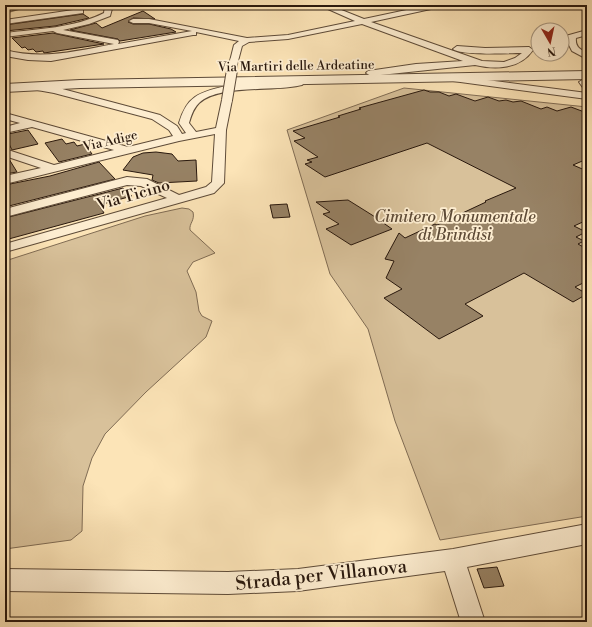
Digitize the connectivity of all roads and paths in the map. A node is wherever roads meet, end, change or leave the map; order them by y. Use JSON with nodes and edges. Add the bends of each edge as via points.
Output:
{"nodes":[{"id":1,"x":109,"y":5,"type":"edge"},
{"id":2,"x":248,"y":5,"type":"edge"},
{"id":3,"x":323,"y":5,"type":"edge"},
{"id":4,"x":440,"y":5,"type":"edge"},
{"id":5,"x":234,"y":7,"type":"dead end"},
{"id":6,"x":80,"y":11,"type":"dead end"},
{"id":7,"x":133,"y":21,"type":"dead end"},
{"id":8,"x":5,"y":22,"type":"edge"},
{"id":9,"x":364,"y":22,"type":"junction"},
{"id":10,"x":54,"y":31,"type":"dead end"},
{"id":11,"x":204,"y":32,"type":"junction"},
{"id":12,"x":587,"y":32,"type":"edge"},
{"id":13,"x":5,"y":36,"type":"edge"},
{"id":14,"x":572,"y":37,"type":"joint"},
{"id":15,"x":247,"y":40,"type":"junction"},
{"id":16,"x":122,"y":44,"type":"junction"},
{"id":17,"x":433,"y":48,"type":"junction"},
{"id":18,"x":529,"y":50,"type":"joint"},
{"id":19,"x":5,"y":53,"type":"edge"},
{"id":20,"x":587,"y":56,"type":"edge"},
{"id":21,"x":478,"y":63,"type":"junction"},
{"id":22,"x":406,"y":69,"type":"junction"},
{"id":23,"x":587,"y":69,"type":"edge"},
{"id":24,"x":374,"y":75,"type":"junction"},
{"id":25,"x":587,"y":75,"type":"edge"},
{"id":26,"x":440,"y":77,"type":"junction"},
{"id":27,"x":5,"y":80,"type":"edge"},
{"id":28,"x":587,"y":80,"type":"edge"},
{"id":29,"x":27,"y":86,"type":"junction"},
{"id":30,"x":587,"y":87,"type":"edge"},
{"id":31,"x":5,"y":88,"type":"edge"},
{"id":32,"x":587,"y":96,"type":"edge"},
{"id":33,"x":5,"y":116,"type":"edge"},
{"id":34,"x":32,"y":124,"type":"junction"},
{"id":35,"x":5,"y":130,"type":"edge"},
{"id":36,"x":221,"y":130,"type":"junction"},
{"id":37,"x":193,"y":135,"type":"junction"},
{"id":38,"x":179,"y":138,"type":"junction"},
{"id":39,"x":127,"y":150,"type":"junction"},
{"id":40,"x":5,"y":152,"type":"edge"},
{"id":41,"x":53,"y":168,"type":"junction"},
{"id":42,"x":5,"y":180,"type":"edge"},
{"id":43,"x":178,"y":199,"type":"junction"},
{"id":44,"x":5,"y":213,"type":"edge"},
{"id":45,"x":5,"y":248,"type":"edge"},
{"id":46,"x":587,"y":534,"type":"edge"},
{"id":47,"x":454,"y":559,"type":"junction"},
{"id":48,"x":5,"y":580,"type":"edge"},
{"id":49,"x":473,"y":622,"type":"edge"}],
"edges":[{"from":1,"to":13,"type":"street","via":[[107,14],[96,19]]},
{"from":2,"to":5,"type":"street"},
{"from":3,"to":9,"type":"street"},
{"from":4,"to":9,"type":"street"},
{"from":6,"to":8,"type":"street"},
{"from":7,"to":11,"type":"street","via":[[149,21]]},
{"from":9,"to":15,"type":"street","via":[[288,37]]},
{"from":9,"to":17,"type":"street"},
{"from":10,"to":16,"type":"street"},
{"from":11,"to":15,"type":"street"},
{"from":11,"to":16,"type":"street"},
{"from":12,"to":14,"type":"street"},
{"from":14,"to":20,"type":"street","via":[[573,48]]},
{"from":15,"to":36,"type":"street","bridge":true,"via":[[238,45]]},
{"from":16,"to":19,"type":"street","via":[[38,59]]},
{"from":17,"to":18,"type":"street"},
{"from":17,"to":21,"type":"street"},
{"from":17,"to":22,"type":"street","via":[[441,55],[436,61]]},
{"from":18,"to":21,"type":"street","via":[[502,59]]},
{"from":21,"to":22,"type":"street"},
{"from":22,"to":24,"type":"street"},
{"from":23,"to":24,"type":"street","name":"Via Martiri delle Ardeatine"},
{"from":24,"to":26,"type":"street","name":"Via Martiri delle Ardeatine"},
{"from":24,"to":27,"type":"street","name":"Via Martiri delle Ardeatine"},
{"from":24,"to":29,"type":"street","name":"Via Martiri delle Ardeatine"},
{"from":24,"to":37,"type":"street","via":[[249,87],[210,94],[198,98],[188,110],[184,123]]},
{"from":25,"to":26,"type":"street","name":"Via Martiri delle Ardeatine"},
{"from":26,"to":32,"type":"street"},
{"from":28,"to":30,"type":"street","via":[[584,82]]},
{"from":29,"to":31,"type":"street","name":"Via Martiri delle Ardeatine"},
{"from":29,"to":38,"type":"street","via":[[55,90],[156,117],[173,128]]},
{"from":33,"to":34,"type":"street"},
{"from":34,"to":35,"type":"street"},
{"from":34,"to":39,"type":"street"},
{"from":36,"to":37,"type":"street","name":"Via Adige"},
{"from":36,"to":43,"type":"street","name":"Via Ticino","via":[[218,184],[210,190]]},
{"from":37,"to":38,"type":"street","name":"Via Adige"},
{"from":38,"to":39,"type":"street","name":"Via Adige"},
{"from":39,"to":41,"type":"street","name":"Via Adige"},
{"from":40,"to":41,"type":"street"},
{"from":41,"to":42,"type":"street","name":"Via Adige"},
{"from":43,"to":44,"type":"street","via":[[143,182],[127,181]]},
{"from":43,"to":45,"type":"street","name":"Via Ticino"},
{"from":46,"to":47,"type":"street","name":"Strada per Villanova"},
{"from":47,"to":48,"type":"street","name":"Strada per Villanova","via":[[298,580],[228,583]]},
{"from":47,"to":49,"type":"street"}]}
